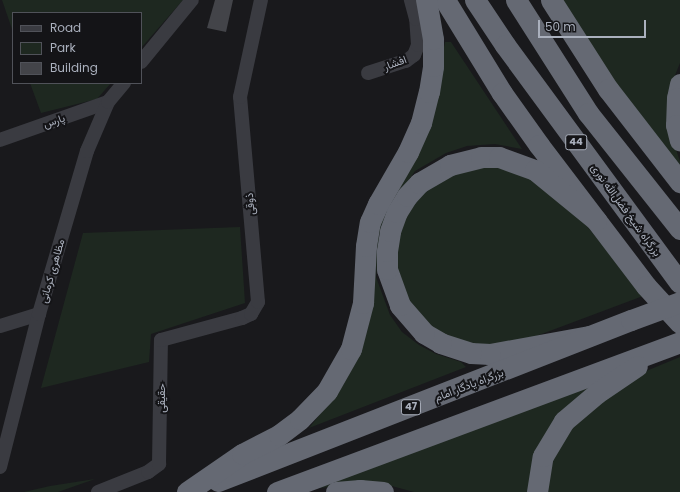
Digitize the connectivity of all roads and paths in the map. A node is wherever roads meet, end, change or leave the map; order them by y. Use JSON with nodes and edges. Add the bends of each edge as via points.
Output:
{"nodes":[{"id":1,"x":192,"y":0,"type":"edge"},
{"id":2,"x":261,"y":0,"type":"edge"},
{"id":3,"x":411,"y":0,"type":"edge"},
{"id":4,"x":426,"y":0,"type":"edge"},
{"id":5,"x":444,"y":0,"type":"edge"},
{"id":6,"x":475,"y":0,"type":"edge"},
{"id":7,"x":516,"y":0,"type":"edge"},
{"id":8,"x":551,"y":0,"type":"edge"},
{"id":9,"x":142,"y":61,"type":"edge"},
{"id":10,"x":368,"y":73,"type":"dead end"},
{"id":11,"x":123,"y":84,"type":"edge"},
{"id":12,"x":680,"y":84,"type":"edge"},
{"id":13,"x":108,"y":102,"type":"junction"},
{"id":14,"x":0,"y":140,"type":"edge"},
{"id":15,"x":680,"y":141,"type":"edge"},
{"id":16,"x":680,"y":182,"type":"edge"},
{"id":17,"x":596,"y":220,"type":"junction"},
{"id":18,"x":680,"y":229,"type":"edge"},
{"id":19,"x":680,"y":283,"type":"edge"},
{"id":20,"x":680,"y":302,"type":"edge"},
{"id":21,"x":39,"y":314,"type":"junction"},
{"id":22,"x":680,"y":323,"type":"edge"},
{"id":23,"x":0,"y":326,"type":"edge"},
{"id":24,"x":589,"y":336,"type":"junction"},
{"id":25,"x":161,"y":340,"type":"joint"},
{"id":26,"x":671,"y":346,"type":"edge"},
{"id":27,"x":0,"y":467,"type":"edge"},
{"id":28,"x":98,"y":492,"type":"edge"},
{"id":29,"x":189,"y":492,"type":"edge"},
{"id":30,"x":277,"y":492,"type":"edge"},
{"id":31,"x":336,"y":492,"type":"edge"},
{"id":32,"x":383,"y":492,"type":"edge"},
{"id":33,"x":537,"y":492,"type":"edge"}],
"edges":[{"from":1,"to":9,"type":"street"},
{"from":2,"to":25,"type":"street","name":"ذوقی","via":[[240,97],[258,302],[251,314],[242,318]]},
{"from":3,"to":10,"type":"street","name":"افشار","via":[[416,19],[418,45],[414,55],[406,61]]},
{"from":4,"to":29,"type":"highway","via":[[433,39],[433,66],[429,92],[421,123],[408,152],[370,222],[363,303],[351,349],[327,391],[300,419]]},
{"from":5,"to":17,"type":"highway","via":[[502,93]]},
{"from":6,"to":19,"type":"highway","name":"بزرگراه شیخ فضل‌الله نوری","number":"44","via":[[510,52]]},
{"from":7,"to":18,"type":"highway","number":"44","via":[[588,113]]},
{"from":8,"to":16,"type":"highway","via":[[608,89]]},
{"from":11,"to":13,"type":"street","name":"مظاهری کرمانی"},
{"from":12,"to":15,"type":"highway","via":[[676,125]]},
{"from":13,"to":14,"type":"street","name":"پارس"},
{"from":13,"to":21,"type":"street","name":"مظاهری کرمانی","via":[[87,151]]},
{"from":17,"to":22,"type":"highway","via":[[646,286]]},
{"from":17,"to":24,"type":"highway","via":[[535,170],[499,157],[481,156],[450,164],[419,183],[397,212],[386,251],[392,286],[400,305],[424,333],[441,343],[472,353],[490,354]]},
{"from":20,"to":24,"type":"highway","name":"بزرگراه یادگار امام","number":"47","bridge":true},
{"from":21,"to":23,"type":"street"},
{"from":21,"to":27,"type":"street","name":"مظاهری کرمانی"},
{"from":24,"to":29,"type":"highway","name":"بزرگراه یادگار امام","number":"47"},
{"from":25,"to":28,"type":"street","name":"حقیقی","via":[[160,456],[156,468]]},
{"from":26,"to":30,"type":"highway"},
{"from":26,"to":33,"type":"highway","via":[[597,392],[564,421],[543,456]]},
{"from":31,"to":32,"type":"highway"}]}
